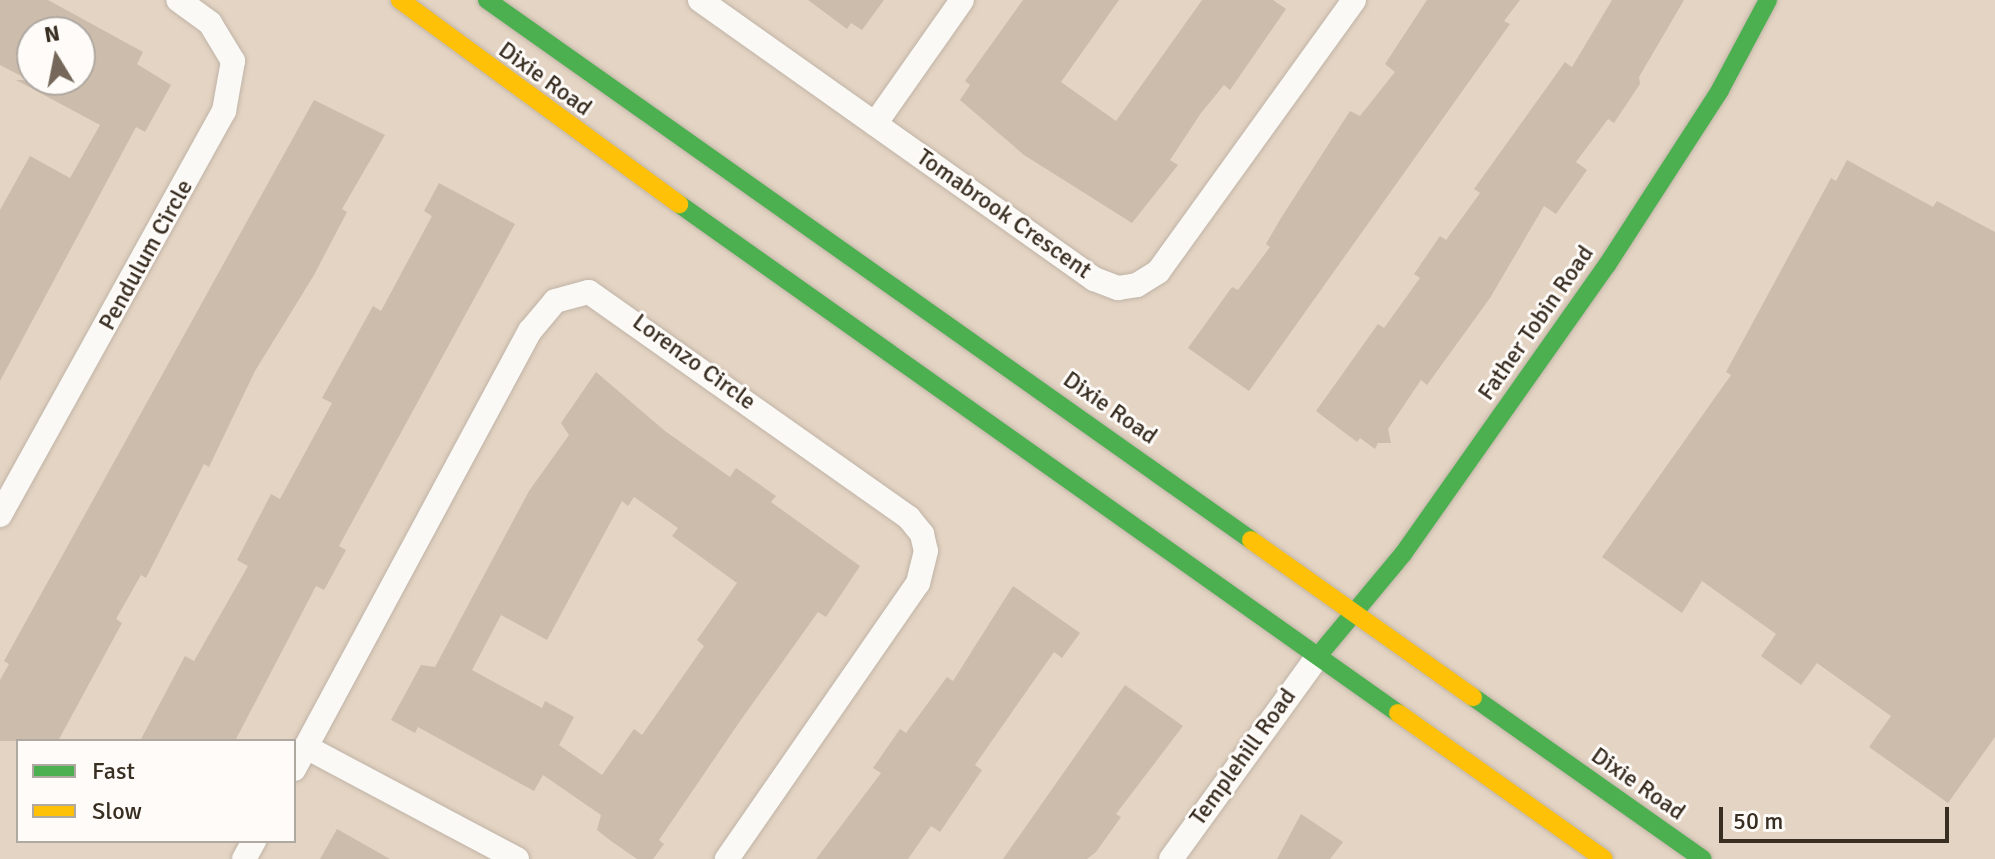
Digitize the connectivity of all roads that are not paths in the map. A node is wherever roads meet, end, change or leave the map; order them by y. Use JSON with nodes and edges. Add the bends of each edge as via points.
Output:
{"nodes":[{"id":1,"x":178,"y":0,"type":"edge"},
{"id":2,"x":400,"y":0,"type":"edge"},
{"id":3,"x":487,"y":0,"type":"edge"},
{"id":4,"x":700,"y":0,"type":"edge"},
{"id":5,"x":962,"y":0,"type":"edge"},
{"id":6,"x":1354,"y":0,"type":"edge"},
{"id":7,"x":1768,"y":0,"type":"edge"},
{"id":8,"x":875,"y":124,"type":"junction"},
{"id":9,"x":0,"y":515,"type":"edge"},
{"id":10,"x":1355,"y":612,"type":"junction"},
{"id":11,"x":1318,"y":656,"type":"junction"},
{"id":12,"x":306,"y":747,"type":"junction"},
{"id":13,"x":296,"y":765,"type":"edge"},
{"id":14,"x":517,"y":859,"type":"edge"},
{"id":15,"x":727,"y":859,"type":"edge"},
{"id":16,"x":1171,"y":859,"type":"edge"},
{"id":17,"x":1604,"y":859,"type":"edge"},
{"id":18,"x":1703,"y":859,"type":"edge"}],
"edges":[{"from":1,"to":9,"type":"street","name":"Pendulum Circle","via":[[210,23],[229,52],[233,78],[224,111]]},
{"from":2,"to":11,"type":"main road","name":"Dixie Road"},
{"from":3,"to":10,"type":"main road","name":"Dixie Road"},
{"from":4,"to":8,"type":"street","name":"Tomabrook Crescent"},
{"from":5,"to":8,"type":"street"},
{"from":6,"to":8,"type":"street","name":"Tomabrook Crescent","via":[[1185,238],[1158,272],[1137,285],[1118,288],[1094,279]]},
{"from":7,"to":10,"type":"main road","name":"Father Tobin Road","via":[[1720,90],[1607,265],[1403,554]]},
{"from":10,"to":11,"type":"main road","name":"Father Tobin Road"},
{"from":10,"to":18,"type":"main road","name":"Dixie Road"},
{"from":11,"to":16,"type":"street","name":"Templehill Road"},
{"from":11,"to":17,"type":"main road","name":"Dixie Road"},
{"from":12,"to":13,"type":"street","name":"Lorenzo Circle"},
{"from":12,"to":14,"type":"street"},
{"from":12,"to":15,"type":"street","name":"Lorenzo Circle","via":[[530,331],[555,301],[589,292],[909,518],[926,551],[918,583]]}]}
